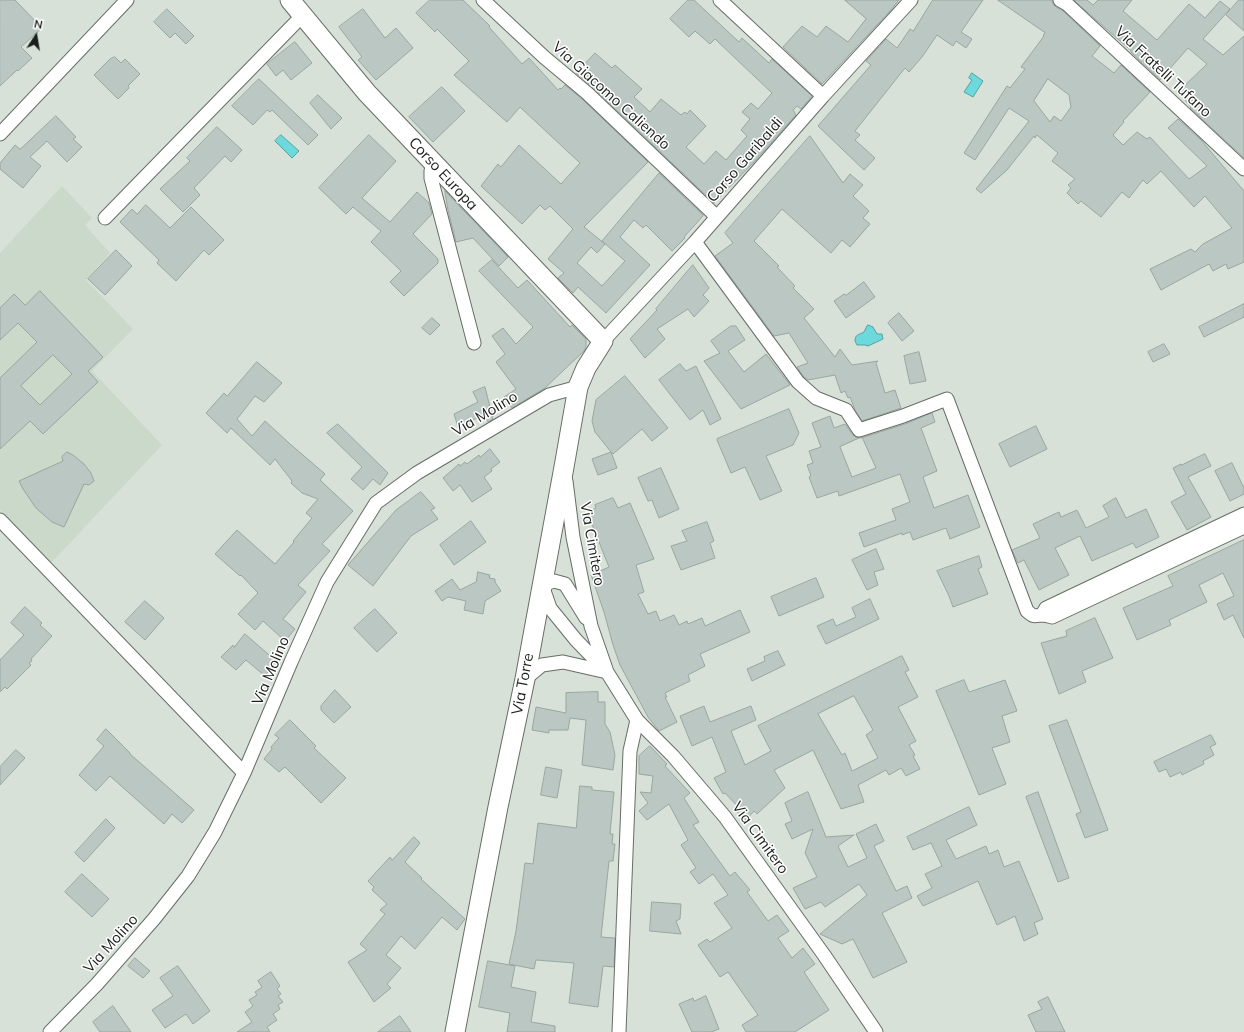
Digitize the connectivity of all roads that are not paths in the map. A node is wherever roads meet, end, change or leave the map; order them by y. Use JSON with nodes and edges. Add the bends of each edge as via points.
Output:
{"nodes":[{"id":1,"x":127,"y":0,"type":"edge"},
{"id":2,"x":290,"y":0,"type":"edge"},
{"id":3,"x":483,"y":0,"type":"edge"},
{"id":4,"x":720,"y":0,"type":"edge"},
{"id":5,"x":911,"y":0,"type":"edge"},
{"id":6,"x":1060,"y":0,"type":"edge"},
{"id":7,"x":303,"y":15,"type":"junction"},
{"id":8,"x":823,"y":96,"type":"junction"},
{"id":9,"x":0,"y":134,"type":"edge"},
{"id":10,"x":433,"y":163,"type":"junction"},
{"id":11,"x":1244,"y":169,"type":"edge"},
{"id":12,"x":717,"y":217,"type":"junction"},
{"id":13,"x":105,"y":218,"type":"dead end"},
{"id":14,"x":695,"y":242,"type":"junction"},
{"id":15,"x":603,"y":342,"type":"junction"},
{"id":16,"x":474,"y":343,"type":"dead end"},
{"id":17,"x":578,"y":387,"type":"junction"},
{"id":18,"x":564,"y":467,"type":"junction"},
{"id":19,"x":1244,"y":514,"type":"edge"},
{"id":20,"x":0,"y":520,"type":"edge"},
{"id":21,"x":1244,"y":527,"type":"edge"},
{"id":22,"x":542,"y":585,"type":"junction"},
{"id":23,"x":1042,"y":615,"type":"junction"},
{"id":24,"x":591,"y":626,"type":"junction"},
{"id":25,"x":607,"y":672,"type":"junction"},
{"id":26,"x":525,"y":679,"type":"junction"},
{"id":27,"x":637,"y":720,"type":"junction"},
{"id":28,"x":244,"y":773,"type":"junction"},
{"id":29,"x":50,"y":1032,"type":"edge"},
{"id":30,"x":455,"y":1032,"type":"edge"},
{"id":31,"x":619,"y":1032,"type":"edge"},
{"id":32,"x":876,"y":1032,"type":"edge"}],
"edges":[{"from":1,"to":9,"type":"street"},
{"from":2,"to":7,"type":"main road","name":"Corso Europa"},
{"from":3,"to":12,"type":"street","name":"Via Giacomo Caliendo","via":[[587,93]]},
{"from":4,"to":8,"type":"street"},
{"from":5,"to":8,"type":"street","name":"Corso Garibaldi"},
{"from":6,"to":11,"type":"street","name":"Via Fratelli Tufano"},
{"from":7,"to":10,"type":"main road","name":"Corso Europa","via":[[367,93]]},
{"from":7,"to":13,"type":"street"},
{"from":8,"to":12,"type":"street","name":"Corso Garibaldi"},
{"from":10,"to":15,"type":"main road","name":"Corso Europa"},
{"from":10,"to":16,"type":"street","via":[[431,178]]},
{"from":12,"to":14,"type":"street","name":"Corso Garibaldi"},
{"from":14,"to":15,"type":"street","name":"Corso Garibaldi"},
{"from":14,"to":23,"type":"street","via":[[798,382],[816,398],[846,410],[859,430],[947,399],[1027,611],[1032,616]]},
{"from":15,"to":17,"type":"main road","name":"Via Torre","via":[[586,368]]},
{"from":17,"to":18,"type":"main road","name":"Via Torre"},
{"from":17,"to":28,"type":"street","name":"Via Molino","via":[[549,395],[417,473],[376,503],[328,582]]},
{"from":18,"to":22,"type":"main road","name":"Via Torre"},
{"from":18,"to":24,"type":"street","name":"Via Cimitero","via":[[573,537]]},
{"from":19,"to":23,"type":"street","via":[[1046,608]]},
{"from":20,"to":28,"type":"street"},
{"from":21,"to":23,"type":"street","via":[[1052,617]]},
{"from":22,"to":24,"type":"street","name":"Via Cimitero","via":[[554,581],[565,584]]},
{"from":22,"to":25,"type":"street","name":"Via Cimitero","via":[[550,608]]},
{"from":22,"to":26,"type":"main road","name":"Via Torre"},
{"from":24,"to":25,"type":"street","name":"Via Cimitero"},
{"from":25,"to":26,"type":"street","via":[[563,662],[542,665]]},
{"from":25,"to":27,"type":"street","name":"Via Cimitero"},
{"from":26,"to":30,"type":"main road","name":"Via Torre"},
{"from":27,"to":31,"type":"street","via":[[630,751]]},
{"from":27,"to":32,"type":"street","name":"Via Cimitero","via":[[673,756],[725,817]]},
{"from":28,"to":29,"type":"street","name":"Via Molino","via":[[215,832],[188,876],[154,920]]}]}
